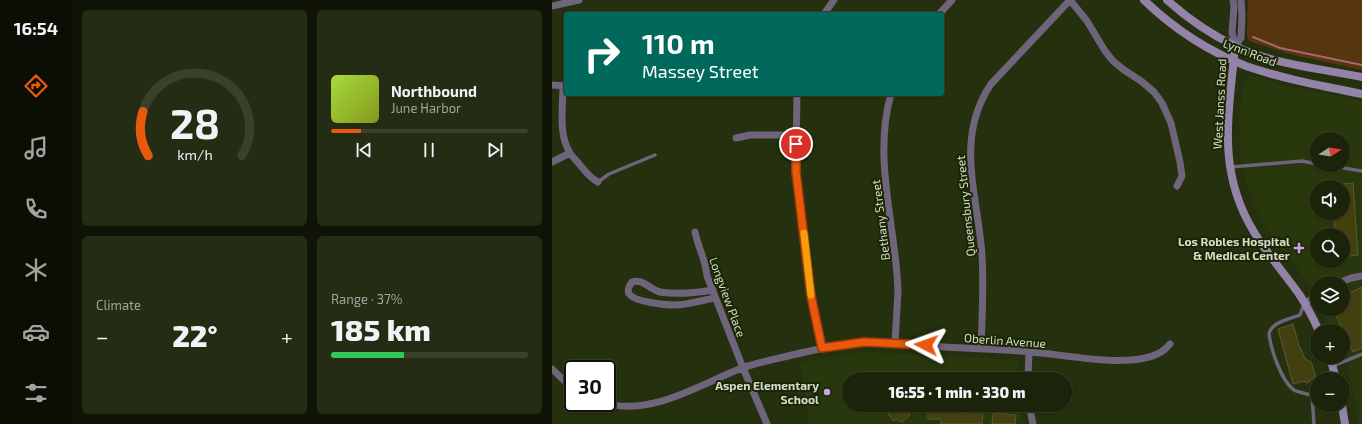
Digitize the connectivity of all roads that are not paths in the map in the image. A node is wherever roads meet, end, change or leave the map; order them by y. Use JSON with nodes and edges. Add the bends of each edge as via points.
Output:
{"nodes":[{"id":1,"x":579,"y":0,"type":"edge"},
{"id":2,"x":834,"y":0,"type":"edge"},
{"id":3,"x":952,"y":0,"type":"edge"},
{"id":4,"x":1070,"y":0,"type":"edge"},
{"id":5,"x":1144,"y":0,"type":"edge"},
{"id":6,"x":1167,"y":0,"type":"edge"},
{"id":7,"x":1233,"y":0,"type":"edge"},
{"id":8,"x":1241,"y":0,"type":"edge"},
{"id":9,"x":552,"y":6,"type":"edge"},
{"id":10,"x":825,"y":12,"type":"edge"},
{"id":11,"x":941,"y":12,"type":"edge"},
{"id":12,"x":1235,"y":46,"type":"junction"},
{"id":13,"x":1234,"y":60,"type":"junction"},
{"id":14,"x":1362,"y":77,"type":"edge"},
{"id":15,"x":552,"y":85,"type":"edge"},
{"id":16,"x":564,"y":86,"type":"edge"},
{"id":17,"x":1362,"y":94,"type":"edge"},
{"id":18,"x":565,"y":96,"type":"edge"},
{"id":19,"x":797,"y":96,"type":"edge"},
{"id":20,"x":891,"y":96,"type":"edge"},
{"id":21,"x":797,"y":135,"type":"junction"},
{"id":22,"x":736,"y":138,"type":"dead end"},
{"id":23,"x":570,"y":152,"type":"junction"},
{"id":24,"x":655,"y":155,"type":"dead end"},
{"id":25,"x":552,"y":162,"type":"edge"},
{"id":26,"x":1310,"y":163,"type":"edge"},
{"id":27,"x":1229,"y":167,"type":"junction"},
{"id":28,"x":1350,"y":169,"type":"edge"},
{"id":29,"x":1362,"y":171,"type":"edge"},
{"id":30,"x":598,"y":182,"type":"joint"},
{"id":31,"x":1177,"y":186,"type":"dead end"},
{"id":32,"x":694,"y":232,"type":"dead end"},
{"id":33,"x":1362,"y":276,"type":"edge"},
{"id":34,"x":1350,"y":278,"type":"edge"},
{"id":35,"x":714,"y":294,"type":"junction"},
{"id":36,"x":1310,"y":300,"type":"edge"},
{"id":37,"x":1305,"y":303,"type":"junction"},
{"id":38,"x":1316,"y":324,"type":"edge"},
{"id":39,"x":895,"y":343,"type":"junction"},
{"id":40,"x":1170,"y":344,"type":"dead end"},
{"id":41,"x":822,"y":348,"type":"junction"},
{"id":42,"x":980,"y":349,"type":"junction"},
{"id":43,"x":1029,"y":352,"type":"junction"},
{"id":44,"x":1362,"y":354,"type":"edge"},
{"id":45,"x":1333,"y":366,"type":"joint"},
{"id":46,"x":743,"y":368,"type":"junction"},
{"id":47,"x":552,"y":369,"type":"edge"},
{"id":48,"x":1028,"y":372,"type":"edge"},
{"id":49,"x":1334,"y":372,"type":"edge"},
{"id":50,"x":564,"y":380,"type":"edge"},
{"id":51,"x":616,"y":405,"type":"edge"},
{"id":52,"x":1030,"y":412,"type":"edge"},
{"id":53,"x":1343,"y":412,"type":"edge"},
{"id":54,"x":767,"y":424,"type":"edge"},
{"id":55,"x":1033,"y":424,"type":"edge"},
{"id":56,"x":1314,"y":424,"type":"edge"},
{"id":57,"x":1345,"y":424,"type":"edge"}],
"edges":[{"from":1,"to":9,"type":"street"},
{"from":2,"to":10,"type":"street"},
{"from":3,"to":11,"type":"street"},
{"from":4,"to":31,"type":"street","via":[[1113,61],[1154,92],[1162,103],[1171,123],[1180,162],[1182,176]]},
{"from":4,"to":42,"type":"street","name":"Queensbury Street","via":[[991,84],[975,117],[970,155],[982,257]]},
{"from":5,"to":13,"type":"main road","name":"Lynn Road","via":[[1185,34]]},
{"from":6,"to":12,"type":"main road","name":"Lynn Road","via":[[1188,17]]},
{"from":7,"to":12,"type":"street","name":"West Janss Road","via":[[1232,32]]},
{"from":8,"to":12,"type":"street","name":"West Janss Road","via":[[1241,38]]},
{"from":12,"to":13,"type":"main road","name":"West Janss Road"},
{"from":12,"to":14,"type":"main road","name":"Lynn Road","via":[[1287,63]]},
{"from":13,"to":17,"type":"main road","name":"Lynn Road","via":[[1277,75]]},
{"from":13,"to":27,"type":"main road","name":"West Janss Road","via":[[1227,130]]},
{"from":15,"to":16,"type":"street"},
{"from":18,"to":23,"type":"street","via":[[563,128]]},
{"from":19,"to":21,"type":"street"},
{"from":20,"to":39,"type":"street","name":"Bethany Street","via":[[885,123],[883,154],[897,274]]},
{"from":21,"to":22,"type":"street","via":[[750,135]]},
{"from":21,"to":41,"type":"street","via":[[796,172],[811,296]]},
{"from":23,"to":25,"type":"street"},
{"from":23,"to":30,"type":"street","via":[[592,179]]},
{"from":24,"to":30,"type":"lane","via":[[609,174]]},
{"from":26,"to":27,"type":"lane","via":[[1302,161]]},
{"from":27,"to":37,"type":"main road","name":"West Janss Road","via":[[1235,192],[1247,220],[1262,245]]},
{"from":28,"to":29,"type":"lane"},
{"from":32,"to":35,"type":"street","name":"Longview Place"},
{"from":33,"to":34,"type":"street"},
{"from":35,"to":35,"type":"street","via":[[659,292],[641,281],[632,282],[628,290],[631,296],[664,305],[676,305]]},
{"from":35,"to":46,"type":"street","name":"Longview Place"},
{"from":36,"to":37,"type":"street"},
{"from":37,"to":38,"type":"main road","name":"West Janss Road"},
{"from":37,"to":56,"type":"lane","via":[[1300,315],[1274,325],[1268,334],[1278,365],[1287,382],[1293,390],[1312,396]]},
{"from":39,"to":41,"type":"street","name":"Oberlin Avenue","via":[[858,343]]},
{"from":39,"to":42,"type":"street","name":"Oberlin Avenue"},
{"from":40,"to":43,"type":"street","name":"Oberlin Avenue","via":[[1161,352],[1145,357],[1118,360]]},
{"from":41,"to":46,"type":"street","name":"Oberlin Avenue"},
{"from":42,"to":43,"type":"street","name":"Oberlin Avenue"},
{"from":43,"to":48,"type":"street"},
{"from":44,"to":45,"type":"lane"},
{"from":45,"to":49,"type":"main road"},
{"from":46,"to":51,"type":"street","name":"Oberlin Avenue","via":[[654,403],[637,406]]},
{"from":46,"to":54,"type":"street","name":"Longview Place"},
{"from":47,"to":50,"type":"street"},
{"from":52,"to":55,"type":"street"},
{"from":53,"to":57,"type":"main road"}]}
